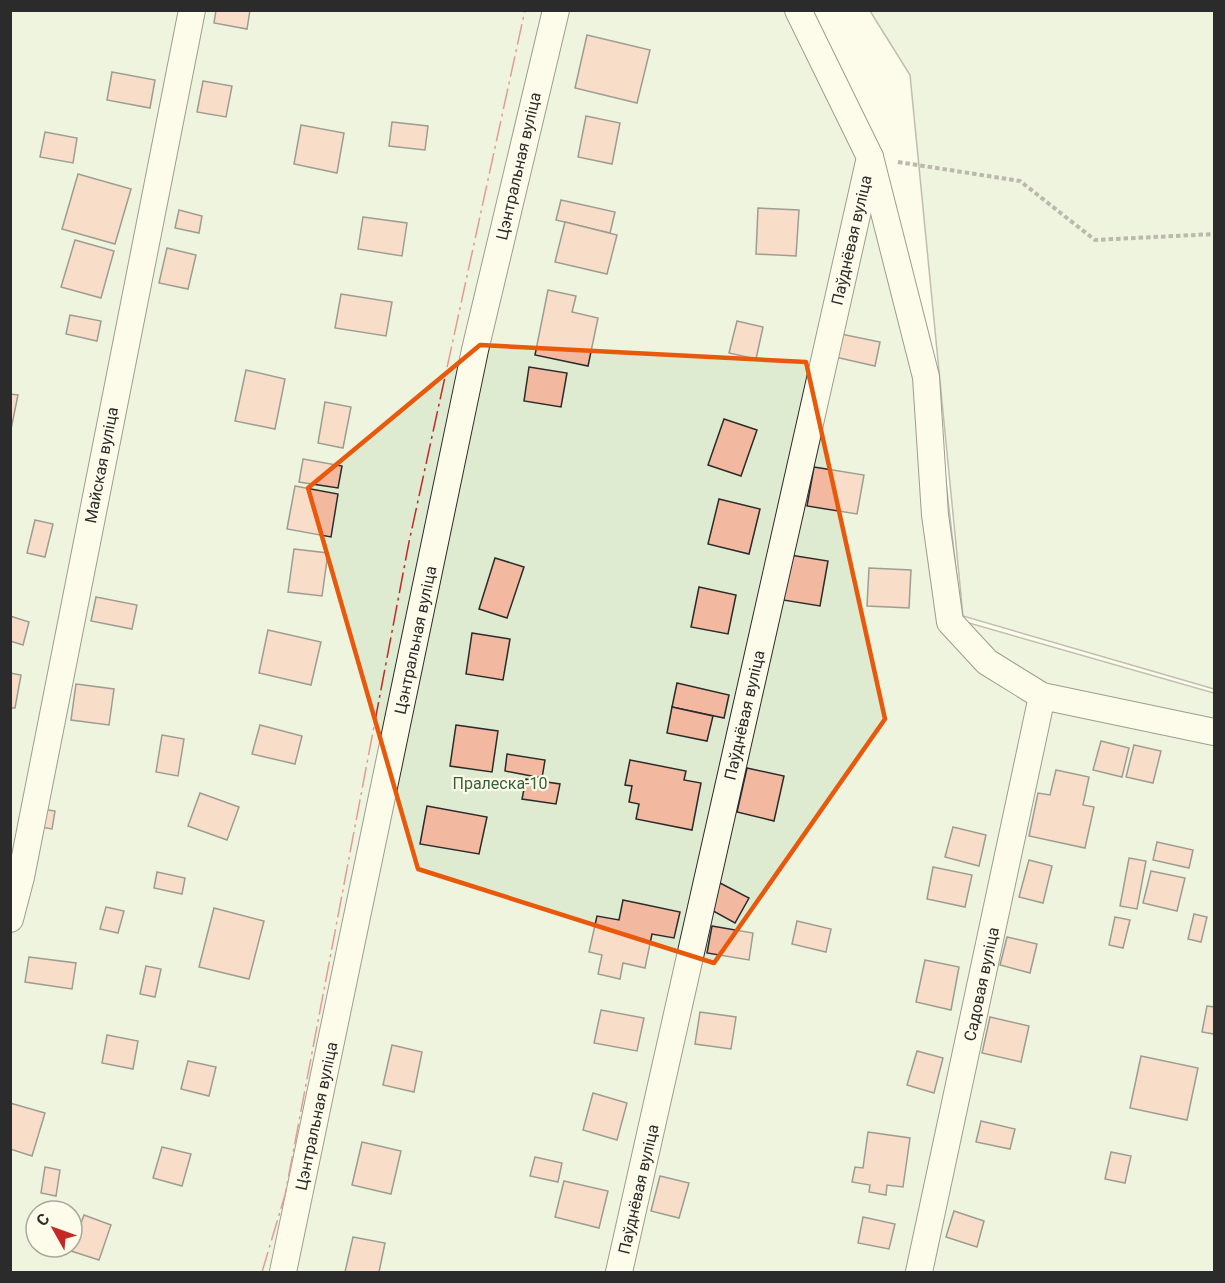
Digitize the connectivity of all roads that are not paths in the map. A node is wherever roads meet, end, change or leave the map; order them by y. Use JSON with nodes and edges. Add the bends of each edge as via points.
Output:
{"nodes":[{"id":1,"x":192,"y":10,"type":"edge"},
{"id":2,"x":556,"y":10,"type":"edge"},
{"id":3,"x":798,"y":10,"type":"edge"},
{"id":4,"x":870,"y":157,"type":"junction"},
{"id":5,"x":1042,"y":696,"type":"junction"},
{"id":6,"x":1215,"y":732,"type":"edge"},
{"id":7,"x":10,"y":919,"type":"edge"},
{"id":8,"x":283,"y":1272,"type":"edge"},
{"id":9,"x":619,"y":1272,"type":"edge"},
{"id":10,"x":919,"y":1272,"type":"edge"}],
"edges":[{"from":1,"to":7,"type":"street","name":"Майская вуліца"},
{"from":2,"to":8,"type":"street","name":"Цэнтральная вуліца","via":[[475,350]]},
{"from":3,"to":4,"type":"street"},
{"from":4,"to":5,"type":"street","via":[[926,377],[935,515],[950,622],[987,662]]},
{"from":4,"to":9,"type":"street","name":"Паўднёвая вуліца"},
{"from":5,"to":6,"type":"street"},
{"from":5,"to":10,"type":"street","name":"Садовая вуліца"}]}
